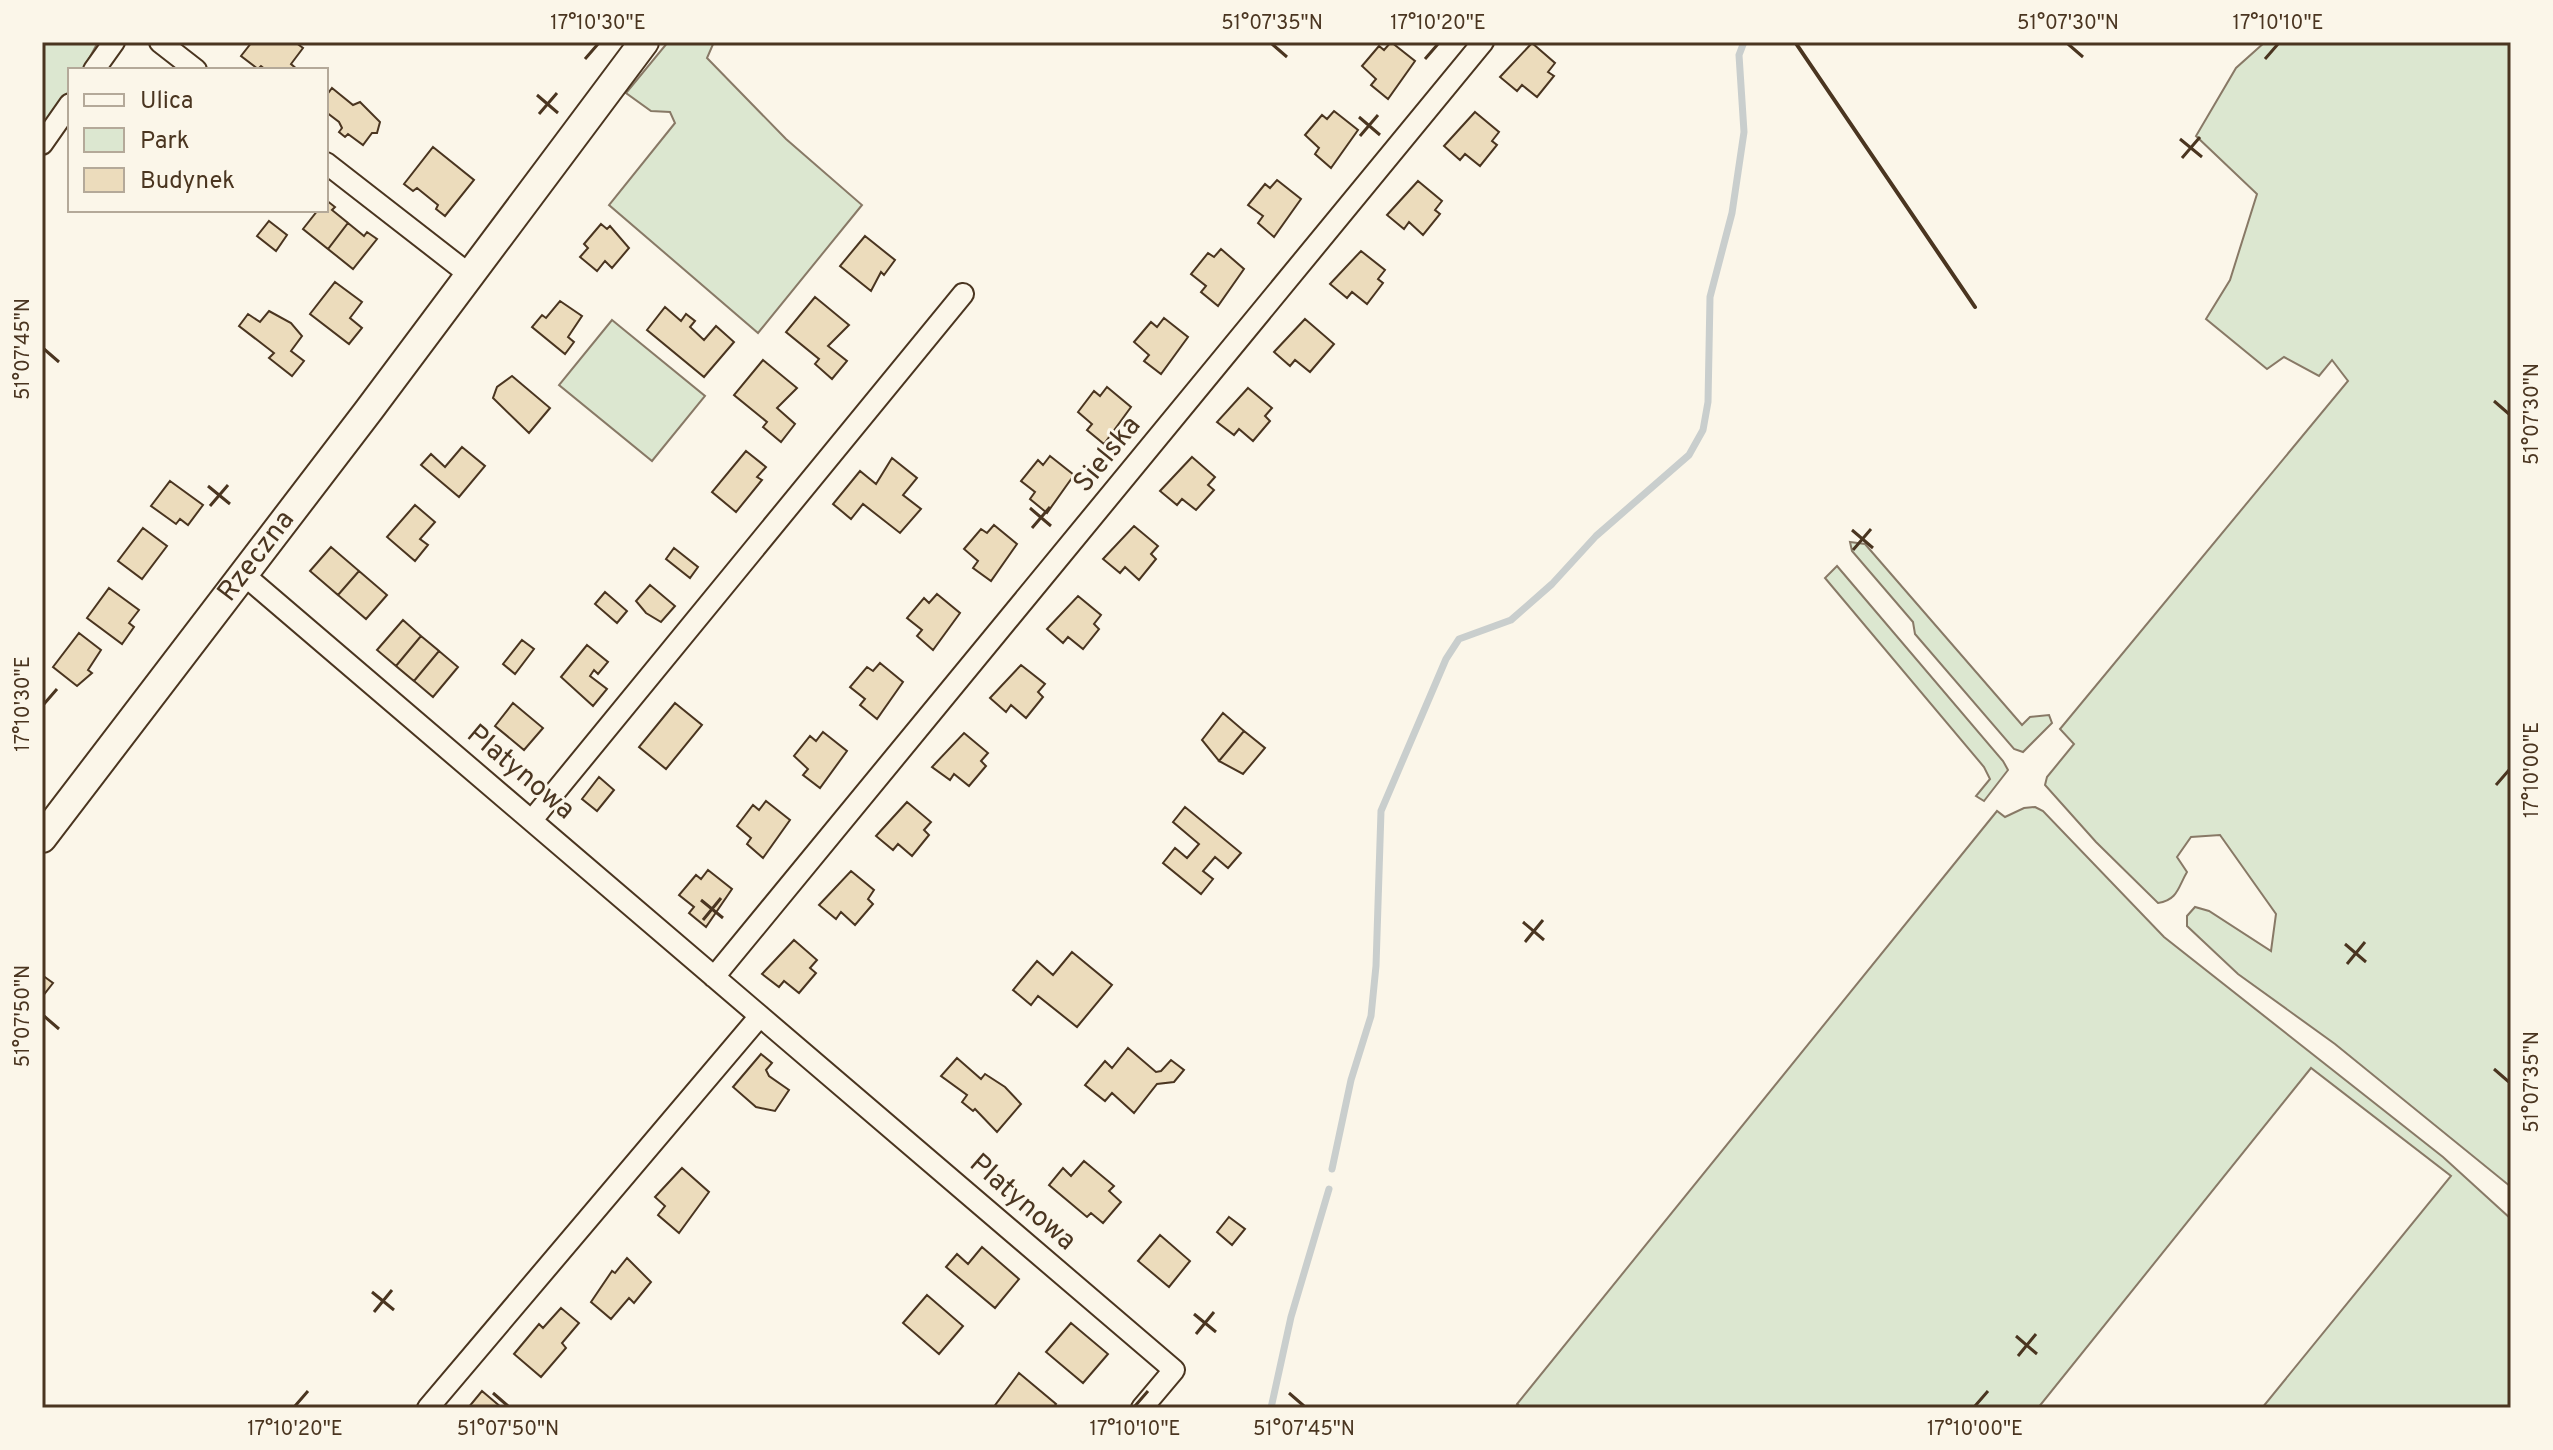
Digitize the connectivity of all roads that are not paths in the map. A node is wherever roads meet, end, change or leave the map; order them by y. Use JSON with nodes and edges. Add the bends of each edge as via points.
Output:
{"nodes":[{"id":1,"x":114,"y":42,"type":"edge"},
{"id":2,"x":160,"y":42,"type":"edge"},
{"id":3,"x":644,"y":42,"type":"edge"},
{"id":4,"x":1483,"y":42,"type":"edge"},
{"id":5,"x":95,"y":68,"type":"edge"},
{"id":6,"x":193,"y":68,"type":"edge"},
{"id":7,"x":68,"y":107,"type":"edge"},
{"id":8,"x":42,"y":144,"type":"edge"},
{"id":9,"x":328,"y":165,"type":"edge"},
{"id":10,"x":470,"y":275,"type":"junction"},
{"id":11,"x":963,"y":294,"type":"dead end"},
{"id":12,"x":243,"y":574,"type":"junction"},
{"id":13,"x":532,"y":820,"type":"junction"},
{"id":14,"x":42,"y":838,"type":"edge"},
{"id":15,"x":714,"y":977,"type":"junction"},
{"id":16,"x":760,"y":1016,"type":"junction"},
{"id":17,"x":428,"y":1408,"type":"edge"},
{"id":18,"x":1142,"y":1408,"type":"edge"}],
"edges":[{"from":1,"to":5,"type":"street"},
{"from":2,"to":6,"type":"street"},
{"from":3,"to":10,"type":"street","name":"Rzeczna"},
{"from":4,"to":15,"type":"street","name":"Sielska"},
{"from":7,"to":8,"type":"street"},
{"from":9,"to":10,"type":"street"},
{"from":10,"to":12,"type":"street","name":"Rzeczna"},
{"from":11,"to":13,"type":"street"},
{"from":12,"to":13,"type":"street","name":"Platynowa"},
{"from":12,"to":14,"type":"street","name":"Rzeczna"},
{"from":13,"to":15,"type":"street","name":"Platynowa"},
{"from":15,"to":16,"type":"street","name":"Platynowa"},
{"from":16,"to":17,"type":"street"},
{"from":16,"to":18,"type":"street","name":"Platynowa","via":[[1174,1370]]}]}
